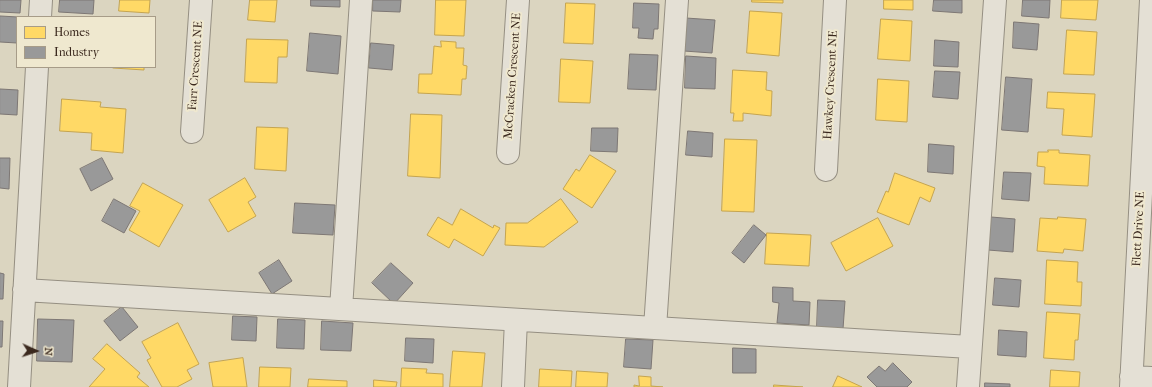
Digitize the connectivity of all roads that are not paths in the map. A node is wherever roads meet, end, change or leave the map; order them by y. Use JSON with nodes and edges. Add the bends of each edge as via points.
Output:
{"nodes":[{"id":1,"x":41,"y":0,"type":"edge"},
{"id":2,"x":200,"y":0,"type":"edge"},
{"id":3,"x":361,"y":0,"type":"edge"},
{"id":4,"x":518,"y":0,"type":"edge"},
{"id":5,"x":677,"y":0,"type":"edge"},
{"id":6,"x":835,"y":0,"type":"edge"},
{"id":7,"x":995,"y":0,"type":"edge"},
{"id":8,"x":1151,"y":0,"type":"edge"},
{"id":9,"x":40,"y":16,"type":"edge"},
{"id":10,"x":37,"y":68,"type":"edge"},
{"id":11,"x":192,"y":132,"type":"dead end"},
{"id":12,"x":508,"y":153,"type":"dead end"},
{"id":13,"x":826,"y":170,"type":"dead end"},
{"id":14,"x":24,"y":290,"type":"junction"},
{"id":15,"x":341,"y":310,"type":"junction"},
{"id":16,"x":516,"y":320,"type":"junction"},
{"id":17,"x":655,"y":328,"type":"junction"},
{"id":18,"x":970,"y":347,"type":"junction"},
{"id":19,"x":1138,"y":381,"type":"edge"},
{"id":20,"x":19,"y":387,"type":"edge"},
{"id":21,"x":512,"y":387,"type":"edge"},
{"id":22,"x":968,"y":387,"type":"edge"}],
"edges":[{"from":1,"to":9,"type":"street"},
{"from":2,"to":11,"type":"street","name":"Farr Crescent NE"},
{"from":3,"to":15,"type":"street"},
{"from":4,"to":12,"type":"street","name":"McCracken Crescent NE"},
{"from":5,"to":17,"type":"street"},
{"from":6,"to":13,"type":"street","name":"Hawkey Crescent NE"},
{"from":7,"to":18,"type":"street"},
{"from":8,"to":19,"type":"street","name":"Flett Drive NE"},
{"from":10,"to":14,"type":"street"},
{"from":14,"to":15,"type":"street"},
{"from":14,"to":20,"type":"street"},
{"from":15,"to":16,"type":"street"},
{"from":16,"to":17,"type":"street"},
{"from":16,"to":21,"type":"street"},
{"from":17,"to":18,"type":"street"},
{"from":18,"to":22,"type":"street"}]}
